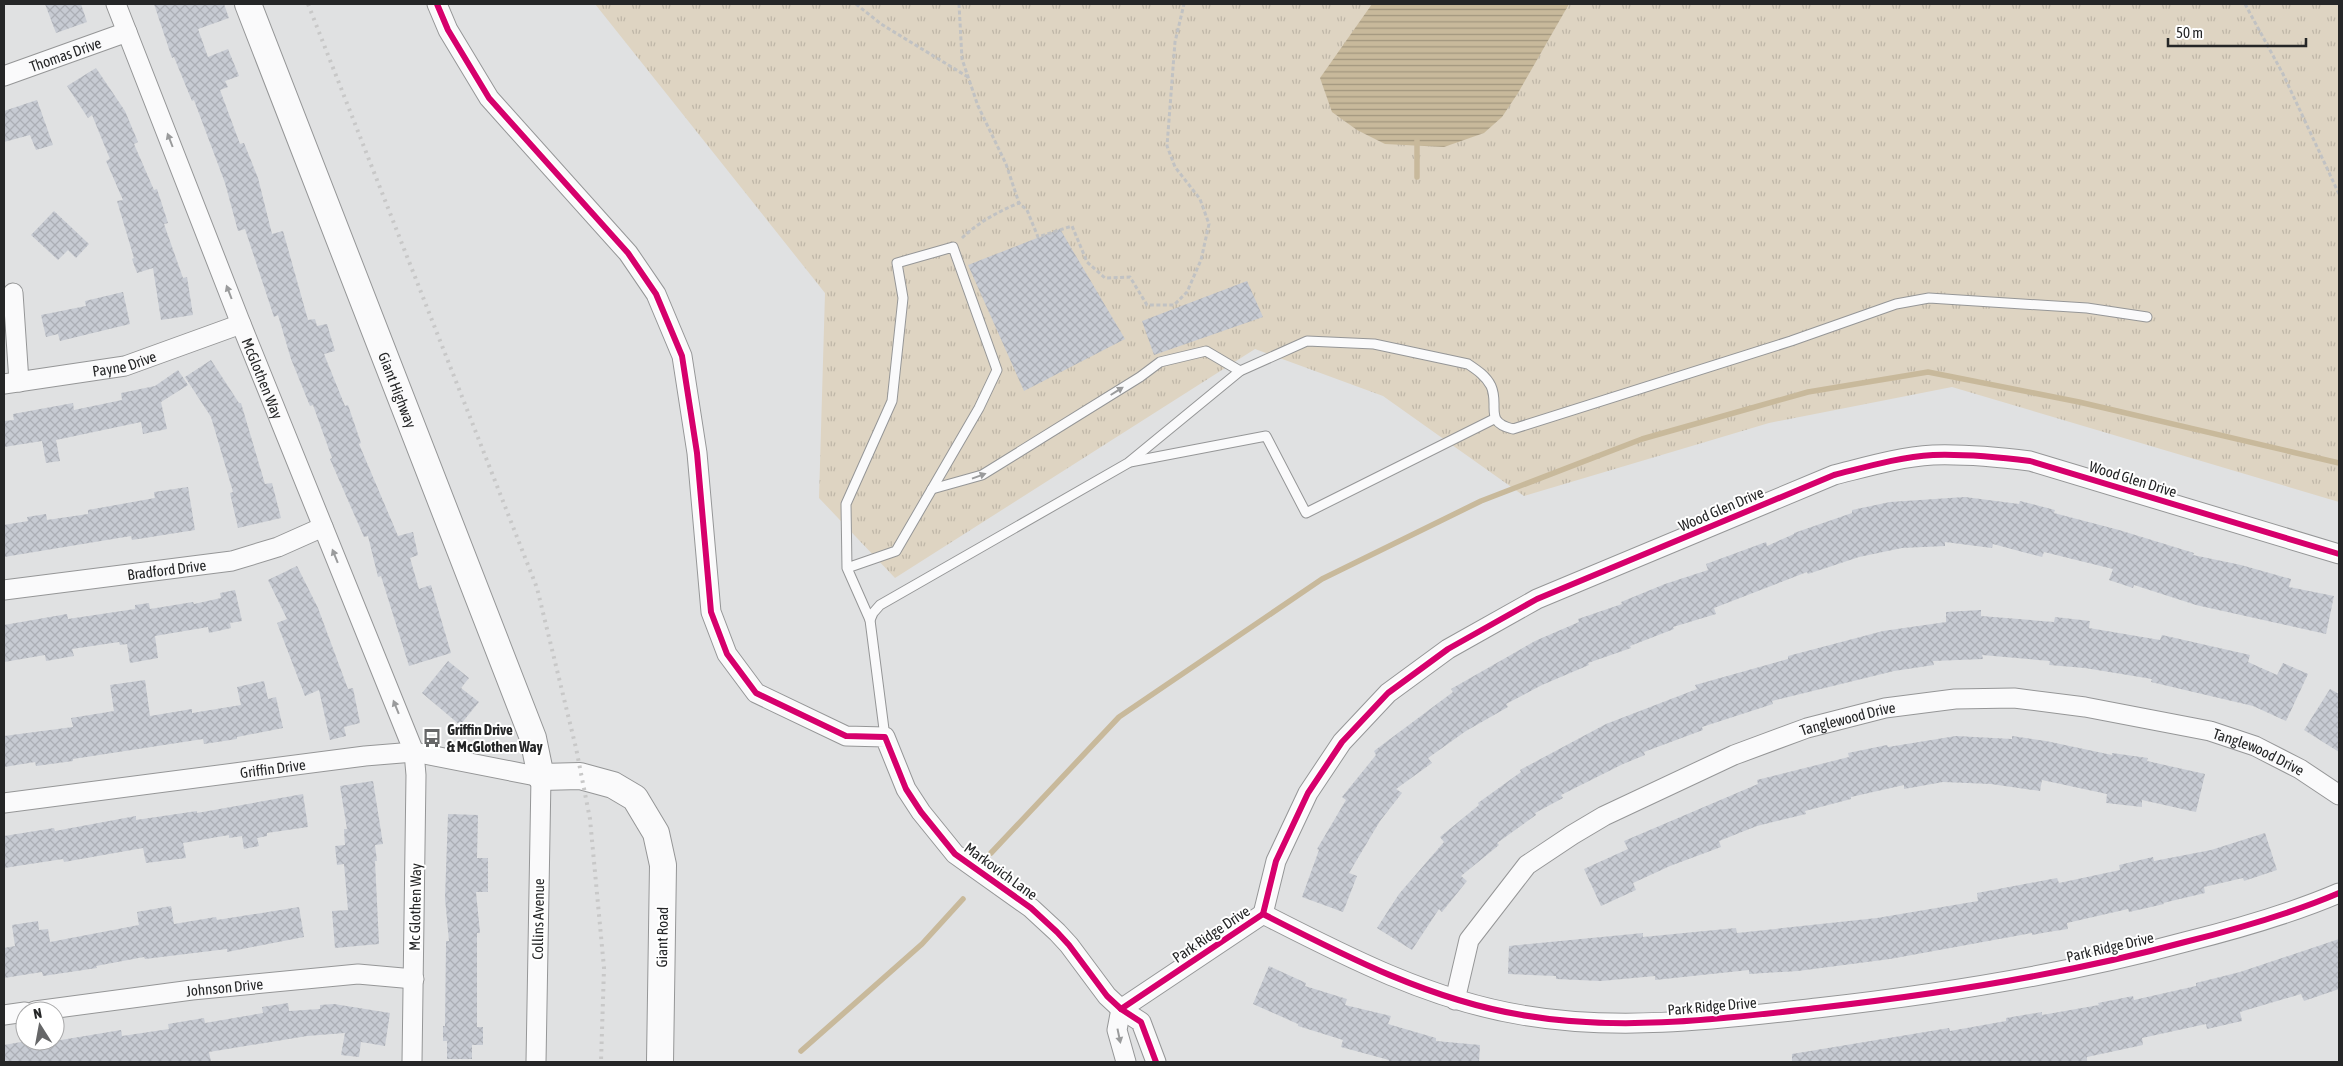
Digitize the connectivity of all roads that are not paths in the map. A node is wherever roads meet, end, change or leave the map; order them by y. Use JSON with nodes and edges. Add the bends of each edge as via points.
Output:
{"nodes":[{"id":1,"x":116,"y":4,"type":"edge"},
{"id":2,"x":248,"y":4,"type":"edge"},
{"id":3,"x":437,"y":4,"type":"edge"},
{"id":4,"x":127,"y":32,"type":"junction"},
{"id":5,"x":4,"y":76,"type":"edge"},
{"id":6,"x":13,"y":293,"type":"dead end"},
{"id":7,"x":2146,"y":317,"type":"dead end"},
{"id":8,"x":241,"y":324,"type":"junction"},
{"id":9,"x":1240,"y":371,"type":"junction"},
{"id":10,"x":12,"y":383,"type":"edge"},
{"id":11,"x":1494,"y":419,"type":"junction"},
{"id":12,"x":1128,"y":463,"type":"junction"},
{"id":13,"x":932,"y":490,"type":"junction"},
{"id":14,"x":323,"y":527,"type":"junction"},
{"id":15,"x":2339,"y":554,"type":"edge"},
{"id":16,"x":847,"y":568,"type":"junction"},
{"id":17,"x":4,"y":590,"type":"edge"},
{"id":18,"x":870,"y":620,"type":"junction"},
{"id":19,"x":885,"y":736,"type":"junction"},
{"id":20,"x":414,"y":752,"type":"junction"},
{"id":21,"x":541,"y":777,"type":"junction"},
{"id":22,"x":2339,"y":795,"type":"edge"},
{"id":23,"x":4,"y":803,"type":"edge"},
{"id":24,"x":2339,"y":893,"type":"edge"},
{"id":25,"x":1262,"y":914,"type":"junction"},
{"id":26,"x":414,"y":979,"type":"junction"},
{"id":27,"x":1455,"y":1000,"type":"junction"},
{"id":28,"x":65,"y":1007,"type":"edge"},
{"id":29,"x":1121,"y":1009,"type":"junction"},
{"id":30,"x":412,"y":1062,"type":"edge"},
{"id":31,"x":536,"y":1062,"type":"edge"},
{"id":32,"x":660,"y":1062,"type":"edge"},
{"id":33,"x":1126,"y":1062,"type":"edge"},
{"id":34,"x":1156,"y":1062,"type":"edge"}],
"edges":[{"from":1,"to":4,"type":"street","name":"McGlothen Way"},
{"from":2,"to":21,"type":"street","name":"Giant Highway","via":[[533,738]]},
{"from":3,"to":19,"type":"street","via":[[448,30],[489,98],[628,253],[656,294],[682,356],[696,453],[711,612],[727,654],[756,693],[846,736]]},
{"from":4,"to":5,"type":"street","name":"Thomas Drive"},
{"from":8,"to":4,"type":"street","name":"McGlothen Way","one_way":true},
{"from":6,"to":10,"type":"street"},
{"from":7,"to":11,"type":"lane","via":[[2087,308],[1929,298],[1896,304],[1791,341],[1513,429]]},
{"from":8,"to":10,"type":"street","name":"Payne Drive","via":[[125,366]]},
{"from":8,"to":14,"type":"street","name":"McGlothen Way"},
{"from":9,"to":11,"type":"lane","via":[[1307,341],[1374,344],[1468,364],[1481,372],[1491,386]]},
{"from":9,"to":12,"type":"lane"},
{"from":13,"to":9,"type":"lane","one_way":true,"via":[[982,475],[1160,362],[1206,352]]},
{"from":11,"to":12,"type":"lane","via":[[1306,513],[1266,436]]},
{"from":12,"to":18,"type":"lane","via":[[880,606]]},
{"from":13,"to":16,"type":"lane","via":[[896,551]]},
{"from":13,"to":16,"type":"lane","via":[[997,370],[953,247],[897,263],[904,298],[892,401],[846,504]]},
{"from":14,"to":17,"type":"street","name":"Bradford Drive","via":[[278,547],[232,561]]},
{"from":20,"to":14,"type":"street","name":"McGlothen Way","one_way":true},
{"from":15,"to":25,"type":"street","name":"Wood Glen Drive","via":[[2030,460],[1932,455],[1884,462],[1834,475],[1537,599],[1448,649],[1388,693],[1342,742],[1308,793],[1276,861]]},
{"from":16,"to":18,"type":"lane"},
{"from":18,"to":19,"type":"lane"},
{"from":19,"to":29,"type":"street","name":"Markovich Lane","via":[[906,789],[955,854],[1031,908],[1057,932],[1106,996]]},
{"from":20,"to":21,"type":"street","name":"Griffin Drive"},
{"from":20,"to":23,"type":"street","name":"Griffin Drive"},
{"from":20,"to":26,"type":"street","name":"Mc Glothen Way"},
{"from":21,"to":31,"type":"street","name":"Collins Avenue"},
{"from":21,"to":32,"type":"street","name":"Giant Road","via":[[580,776],[613,785],[635,798],[656,833],[662,864]]},
{"from":22,"to":27,"type":"street","name":"Tanglewood Drive","via":[[2300,769],[2255,746],[2210,731],[2095,709],[2014,698],[1955,699],[1885,708],[1807,728],[1734,755],[1604,816],[1527,865],[1469,940]]},
{"from":24,"to":27,"type":"street","name":"Park Ridge Drive","via":[[2237,928],[2138,955],[2006,982],[1887,1000],[1734,1018],[1659,1023],[1522,1015]]},
{"from":25,"to":27,"type":"street","name":"Park Ridge Drive","via":[[1416,986]]},
{"from":25,"to":29,"type":"street","name":"Park Ridge Drive"},
{"from":26,"to":28,"type":"street","name":"Johnson Drive","via":[[358,974],[192,990]]},
{"from":26,"to":30,"type":"street","name":"Mc Glothen Way"},
{"from":29,"to":33,"type":"street","one_way":true,"via":[[1117,1030]]},
{"from":29,"to":34,"type":"street","name":"Markovich Lane","via":[[1141,1022]]}]}
